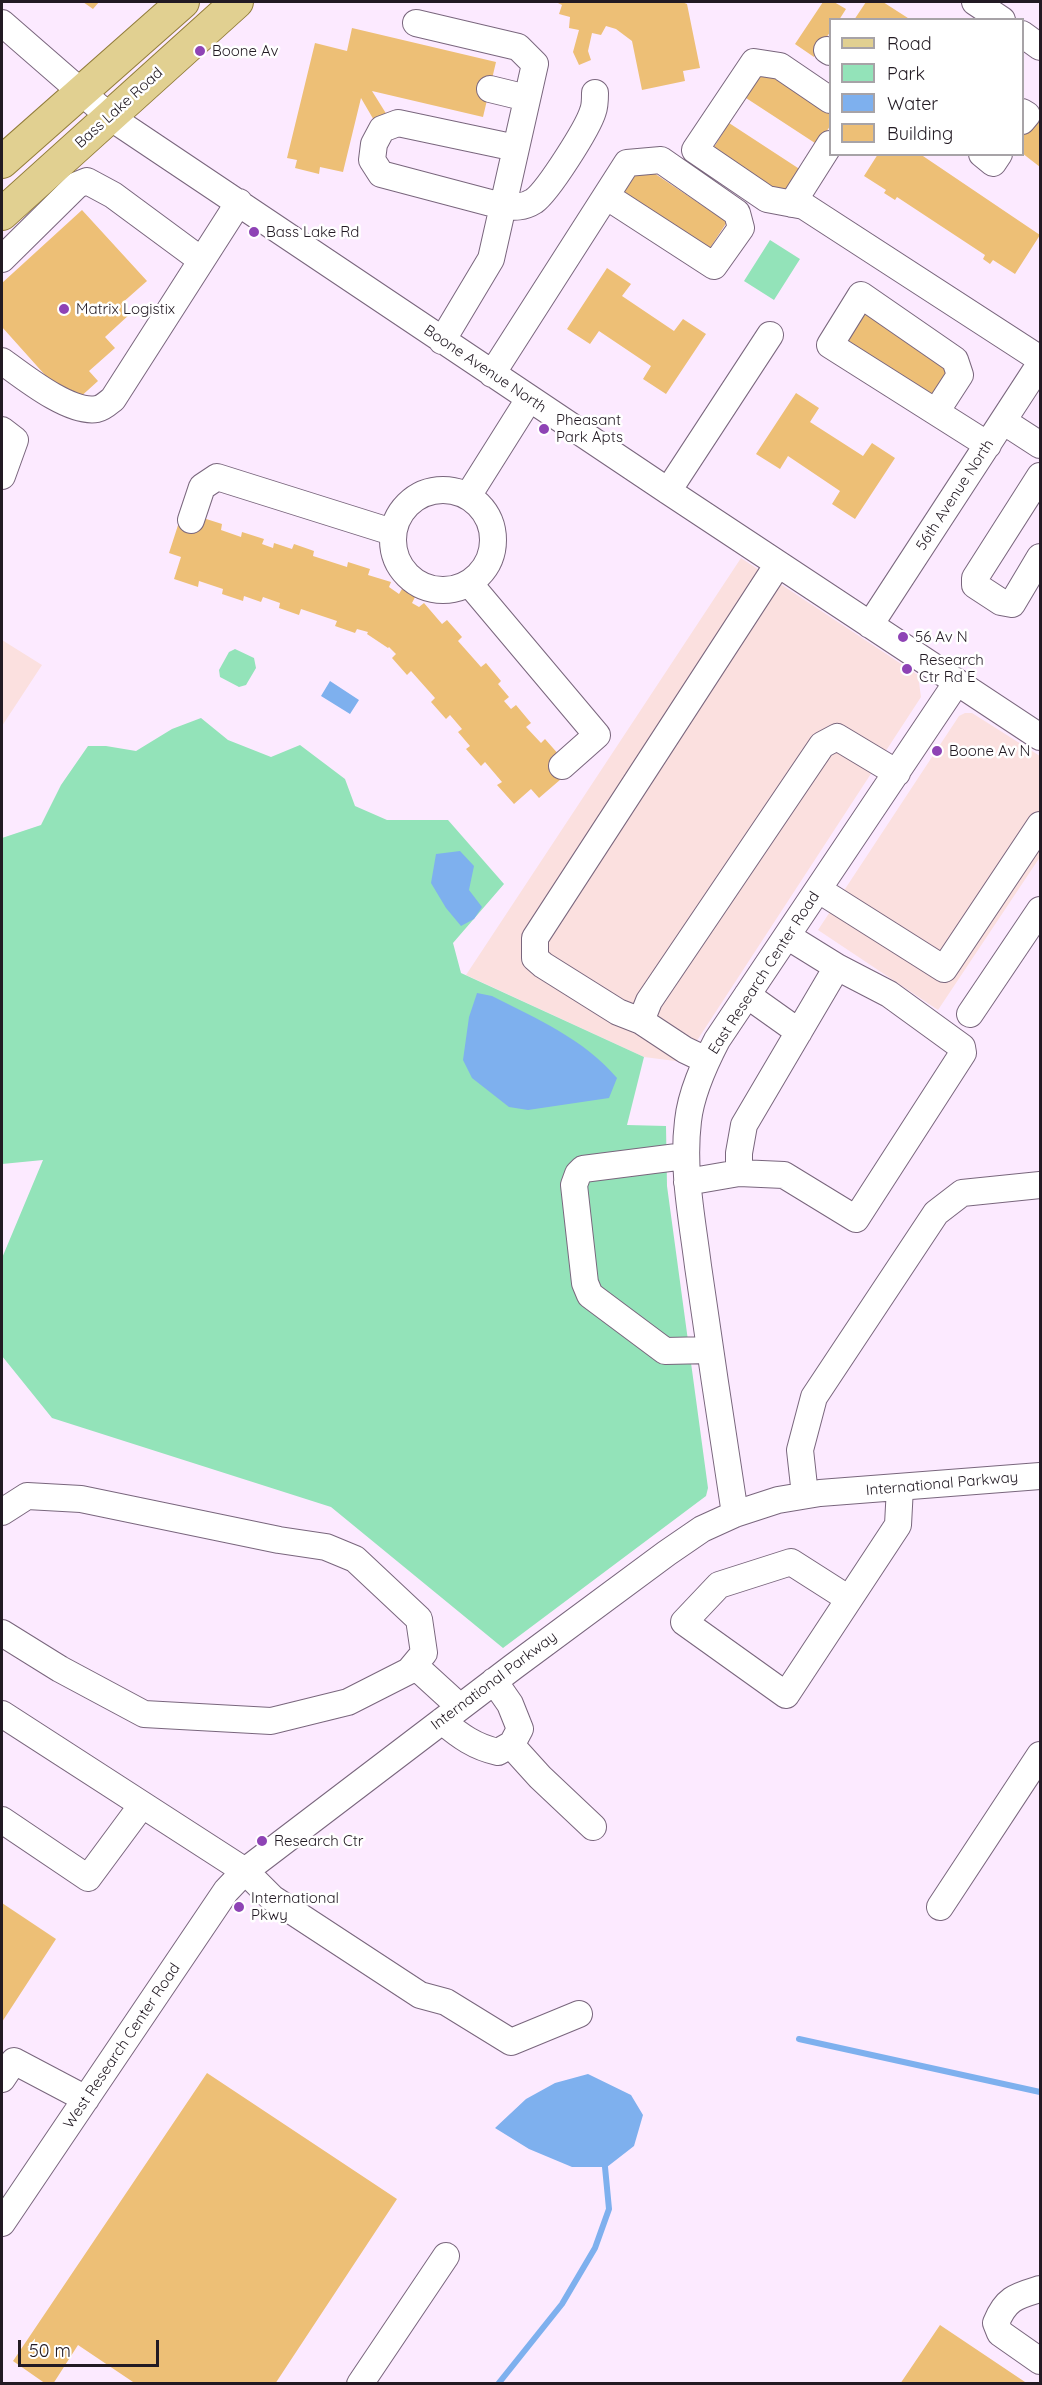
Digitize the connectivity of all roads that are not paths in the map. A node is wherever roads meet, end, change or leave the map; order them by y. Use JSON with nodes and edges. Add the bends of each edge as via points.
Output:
{"nodes":[{"id":1,"x":183,"y":2,"type":"edge"},
{"id":2,"x":237,"y":2,"type":"edge"},
{"id":3,"x":975,"y":2,"type":"edge"},
{"id":4,"x":999,"y":18,"type":"edge"},
{"id":5,"x":2,"y":23,"type":"edge"},
{"id":6,"x":416,"y":24,"type":"dead end"},
{"id":7,"x":1024,"y":35,"type":"edge"},
{"id":8,"x":1041,"y":47,"type":"edge"},
{"id":9,"x":490,"y":89,"type":"dead end"},
{"id":10,"x":80,"y":91,"type":"junction"},
{"id":11,"x":595,"y":93,"type":"dead end"},
{"id":12,"x":527,"y":98,"type":"junction"},
{"id":13,"x":829,"y":99,"type":"edge"},
{"id":14,"x":110,"y":117,"type":"junction"},
{"id":15,"x":829,"y":147,"type":"edge"},
{"id":16,"x":516,"y":148,"type":"junction"},
{"id":17,"x":984,"y":156,"type":"edge"},
{"id":18,"x":998,"y":156,"type":"edge"},
{"id":19,"x":2,"y":162,"type":"edge"},
{"id":20,"x":606,"y":196,"type":"junction"},
{"id":21,"x":239,"y":202,"type":"junction"},
{"id":22,"x":792,"y":204,"type":"junction"},
{"id":23,"x":502,"y":206,"type":"junction"},
{"id":24,"x":2,"y":214,"type":"edge"},
{"id":25,"x":2,"y":259,"type":"edge"},
{"id":26,"x":201,"y":260,"type":"junction"},
{"id":27,"x":770,"y":335,"type":"dead end"},
{"id":28,"x":442,"y":341,"type":"junction"},
{"id":29,"x":2,"y":361,"type":"edge"},
{"id":30,"x":1039,"y":370,"type":"edge"},
{"id":31,"x":492,"y":374,"type":"junction"},
{"id":32,"x":529,"y":399,"type":"junction"},
{"id":33,"x":936,"y":412,"type":"junction"},
{"id":34,"x":1003,"y":421,"type":"junction"},
{"id":35,"x":2,"y":430,"type":"edge"},
{"id":36,"x":988,"y":445,"type":"junction"},
{"id":37,"x":1041,"y":445,"type":"edge"},
{"id":38,"x":2,"y":476,"type":"edge"},
{"id":39,"x":1038,"y":489,"type":"edge"},
{"id":40,"x":668,"y":491,"type":"junction"},
{"id":41,"x":468,"y":496,"type":"junction"},
{"id":42,"x":191,"y":520,"type":"dead end"},
{"id":43,"x":392,"y":532,"type":"junction"},
{"id":44,"x":1041,"y":557,"type":"edge"},
{"id":45,"x":778,"y":564,"type":"junction"},
{"id":46,"x":469,"y":583,"type":"junction"},
{"id":47,"x":870,"y":625,"type":"junction"},
{"id":48,"x":957,"y":682,"type":"junction"},
{"id":49,"x":1041,"y":737,"type":"edge"},
{"id":50,"x":562,"y":766,"type":"dead end"},
{"id":51,"x":897,"y":773,"type":"junction"},
{"id":52,"x":1041,"y":825,"type":"edge"},
{"id":53,"x":819,"y":890,"type":"junction"},
{"id":54,"x":1041,"y":910,"type":"edge"},
{"id":55,"x":787,"y":936,"type":"junction"},
{"id":56,"x":837,"y":967,"type":"junction"},
{"id":57,"x":747,"y":995,"type":"junction"},
{"id":58,"x":970,"y":1014,"type":"dead end"},
{"id":59,"x":641,"y":1021,"type":"junction"},
{"id":60,"x":799,"y":1032,"type":"junction"},
{"id":61,"x":706,"y":1060,"type":"junction"},
{"id":62,"x":685,"y":1156,"type":"junction"},
{"id":63,"x":739,"y":1173,"type":"junction"},
{"id":64,"x":687,"y":1182,"type":"junction"},
{"id":65,"x":1041,"y":1185,"type":"edge"},
{"id":66,"x":710,"y":1350,"type":"junction"},
{"id":67,"x":1041,"y":1476,"type":"edge"},
{"id":68,"x":900,"y":1488,"type":"junction"},
{"id":69,"x":805,"y":1495,"type":"junction"},
{"id":70,"x":2,"y":1512,"type":"edge"},
{"id":71,"x":735,"y":1514,"type":"junction"},
{"id":72,"x":849,"y":1599,"type":"junction"},
{"id":73,"x":2,"y":1633,"type":"edge"},
{"id":74,"x":414,"y":1665,"type":"junction"},
{"id":75,"x":494,"y":1681,"type":"junction"},
{"id":76,"x":2,"y":1714,"type":"edge"},
{"id":77,"x":451,"y":1714,"type":"junction"},
{"id":78,"x":511,"y":1745,"type":"junction"},
{"id":79,"x":1041,"y":1755,"type":"edge"},
{"id":80,"x":142,"y":1805,"type":"junction"},
{"id":81,"x":2,"y":1820,"type":"edge"},
{"id":82,"x":593,"y":1827,"type":"dead end"},
{"id":83,"x":245,"y":1871,"type":"junction"},
{"id":84,"x":940,"y":1907,"type":"dead end"},
{"id":85,"x":579,"y":2014,"type":"dead end"},
{"id":86,"x":2,"y":2079,"type":"edge"},
{"id":87,"x":86,"y":2098,"type":"junction"},
{"id":88,"x":2,"y":2223,"type":"edge"},
{"id":89,"x":446,"y":2256,"type":"dead end"},
{"id":90,"x":1041,"y":2289,"type":"edge"},
{"id":91,"x":1041,"y":2361,"type":"edge"},
{"id":92,"x":360,"y":2384,"type":"edge"}],
"edges":[{"from":1,"to":10,"type":"main road"},
{"from":2,"to":14,"type":"main road","name":"Bass Lake Road"},
{"from":3,"to":4,"type":"street"},
{"from":5,"to":10,"type":"street","name":"Boone Avenue North"},
{"from":6,"to":12,"type":"street","via":[[518,47],[535,64]]},
{"from":7,"to":8,"type":"street"},
{"from":9,"to":12,"type":"street"},
{"from":10,"to":14,"type":"street","name":"Boone Avenue North"},
{"from":10,"to":19,"type":"main road"},
{"from":11,"to":23,"type":"street","via":[[588,124],[545,190],[521,207]]},
{"from":12,"to":16,"type":"street"},
{"from":13,"to":22,"type":"street","via":[[780,66],[754,62],[695,150],[767,200]]},
{"from":14,"to":21,"type":"street","name":"Boone Avenue North"},
{"from":14,"to":24,"type":"main road","name":"Bass Lake Road"},
{"from":15,"to":22,"type":"street"},
{"from":16,"to":23,"type":"street"},
{"from":16,"to":23,"type":"street","via":[[398,123],[382,129],[374,144],[372,160],[381,174]]},
{"from":17,"to":18,"type":"street","via":[[993,163]]},
{"from":20,"to":20,"type":"street","via":[[627,164],[661,160],[737,213],[741,228],[714,266]]},
{"from":20,"to":31,"type":"street"},
{"from":21,"to":26,"type":"street"},
{"from":21,"to":28,"type":"street","name":"Boone Avenue North"},
{"from":22,"to":30,"type":"street","via":[[804,206]]},
{"from":23,"to":28,"type":"street","via":[[490,259]]},
{"from":25,"to":26,"type":"street","via":[[77,185],[87,182],[113,195]]},
{"from":26,"to":29,"type":"street","via":[[113,399],[100,409],[81,410]]},
{"from":27,"to":40,"type":"street"},
{"from":28,"to":31,"type":"street","name":"Boone Avenue North"},
{"from":30,"to":34,"type":"street","name":"56th Avenue North"},
{"from":31,"to":32,"type":"street","name":"Boone Avenue North"},
{"from":32,"to":40,"type":"street","name":"Boone Avenue North"},
{"from":32,"to":41,"type":"street"},
{"from":33,"to":33,"type":"street","via":[[830,345],[861,295],[955,360],[960,375]]},
{"from":33,"to":36,"type":"street"},
{"from":34,"to":36,"type":"street","name":"56th Avenue North"},
{"from":34,"to":37,"type":"street"},
{"from":35,"to":38,"type":"street","via":[[15,440]]},
{"from":36,"to":47,"type":"street","name":"56th Avenue North"},
{"from":39,"to":44,"type":"street","via":[[975,578],[975,585],[1001,602],[1012,604]]},
{"from":40,"to":45,"type":"street","name":"Boone Avenue North"},
{"from":41,"to":43,"type":"street","via":[[452,490],[419,495],[406,505]]},
{"from":41,"to":46,"type":"street","via":[[481,506],[493,537],[485,568]]},
{"from":42,"to":43,"type":"street","via":[[202,487],[217,477]]},
{"from":43,"to":46,"type":"street","via":[[393,552],[411,580],[442,591]]},
{"from":45,"to":47,"type":"street","name":"Boone Avenue North"},
{"from":45,"to":59,"type":"street","via":[[535,938],[536,958],[543,965],[618,1012]]},
{"from":46,"to":50,"type":"street","via":[[597,735]]},
{"from":47,"to":48,"type":"street","name":"Boone Avenue North"},
{"from":48,"to":49,"type":"street","name":"Boone Avenue North"},
{"from":48,"to":51,"type":"street","name":"East Research Center Road"},
{"from":51,"to":53,"type":"street","name":"East Research Center Road"},
{"from":51,"to":59,"type":"street","via":[[837,737],[822,746],[649,1001]]},
{"from":52,"to":53,"type":"street","via":[[944,969]]},
{"from":53,"to":55,"type":"street","name":"East Research Center Road"},
{"from":54,"to":58,"type":"street"},
{"from":55,"to":56,"type":"street"},
{"from":55,"to":57,"type":"street","name":"East Research Center Road"},
{"from":56,"to":60,"type":"street"},
{"from":56,"to":63,"type":"street","via":[[889,994],[962,1047],[963,1053],[856,1219],[784,1175]]},
{"from":57,"to":60,"type":"street"},
{"from":57,"to":61,"type":"street","name":"East Research Center Road"},
{"from":59,"to":61,"type":"street"},
{"from":60,"to":63,"type":"street","via":[[744,1125]]},
{"from":61,"to":62,"type":"street","name":"East Research Center Road","via":[[688,1118]]},
{"from":62,"to":64,"type":"street","name":"East Research Center Road"},
{"from":62,"to":66,"type":"street","via":[[583,1169],[578,1174],[574,1185],[585,1283],[590,1295],[665,1351]]},
{"from":63,"to":64,"type":"street"},
{"from":64,"to":66,"type":"street","name":"East Research Center Road"},
{"from":65,"to":69,"type":"street","via":[[962,1193],[936,1213],[814,1397],[800,1450]]},
{"from":66,"to":71,"type":"street","name":"East Research Center Road"},
{"from":67,"to":68,"type":"street","name":"International Parkway"},
{"from":68,"to":69,"type":"street","name":"International Parkway"},
{"from":68,"to":72,"type":"street","via":[[897,1525]]},
{"from":69,"to":71,"type":"street","name":"International Parkway"},
{"from":70,"to":74,"type":"street","via":[[27,1496],[81,1499],[326,1548],[355,1559],[420,1619],[424,1653]]},
{"from":71,"to":75,"type":"street","name":"International Parkway","via":[[702,1529],[667,1553]]},
{"from":72,"to":72,"type":"street","via":[[786,1695],[684,1622],[720,1585],[790,1562]]},
{"from":73,"to":74,"type":"street","via":[[60,1670],[144,1714],[271,1721],[348,1702]]},
{"from":74,"to":77,"type":"street"},
{"from":75,"to":77,"type":"street","name":"International Parkway"},
{"from":75,"to":78,"type":"street","via":[[510,1704],[520,1729]]},
{"from":76,"to":80,"type":"street"},
{"from":77,"to":78,"type":"street","via":[[464,1740],[481,1749],[498,1752]]},
{"from":77,"to":83,"type":"street","name":"International Parkway"},
{"from":78,"to":82,"type":"street"},
{"from":79,"to":84,"type":"street"},
{"from":80,"to":81,"type":"street","via":[[88,1878]]},
{"from":80,"to":83,"type":"street"},
{"from":83,"to":85,"type":"street","via":[[272,1898],[420,1995],[446,2002],[511,2042]]},
{"from":83,"to":87,"type":"street","name":"West Research Center Road","via":[[226,1891]]},
{"from":86,"to":87,"type":"street","via":[[14,2061]]},
{"from":87,"to":88,"type":"street","name":"West Research Center Road"},
{"from":89,"to":92,"type":"street"},
{"from":90,"to":91,"type":"street","via":[[1014,2297],[996,2323],[1000,2333]]}]}
